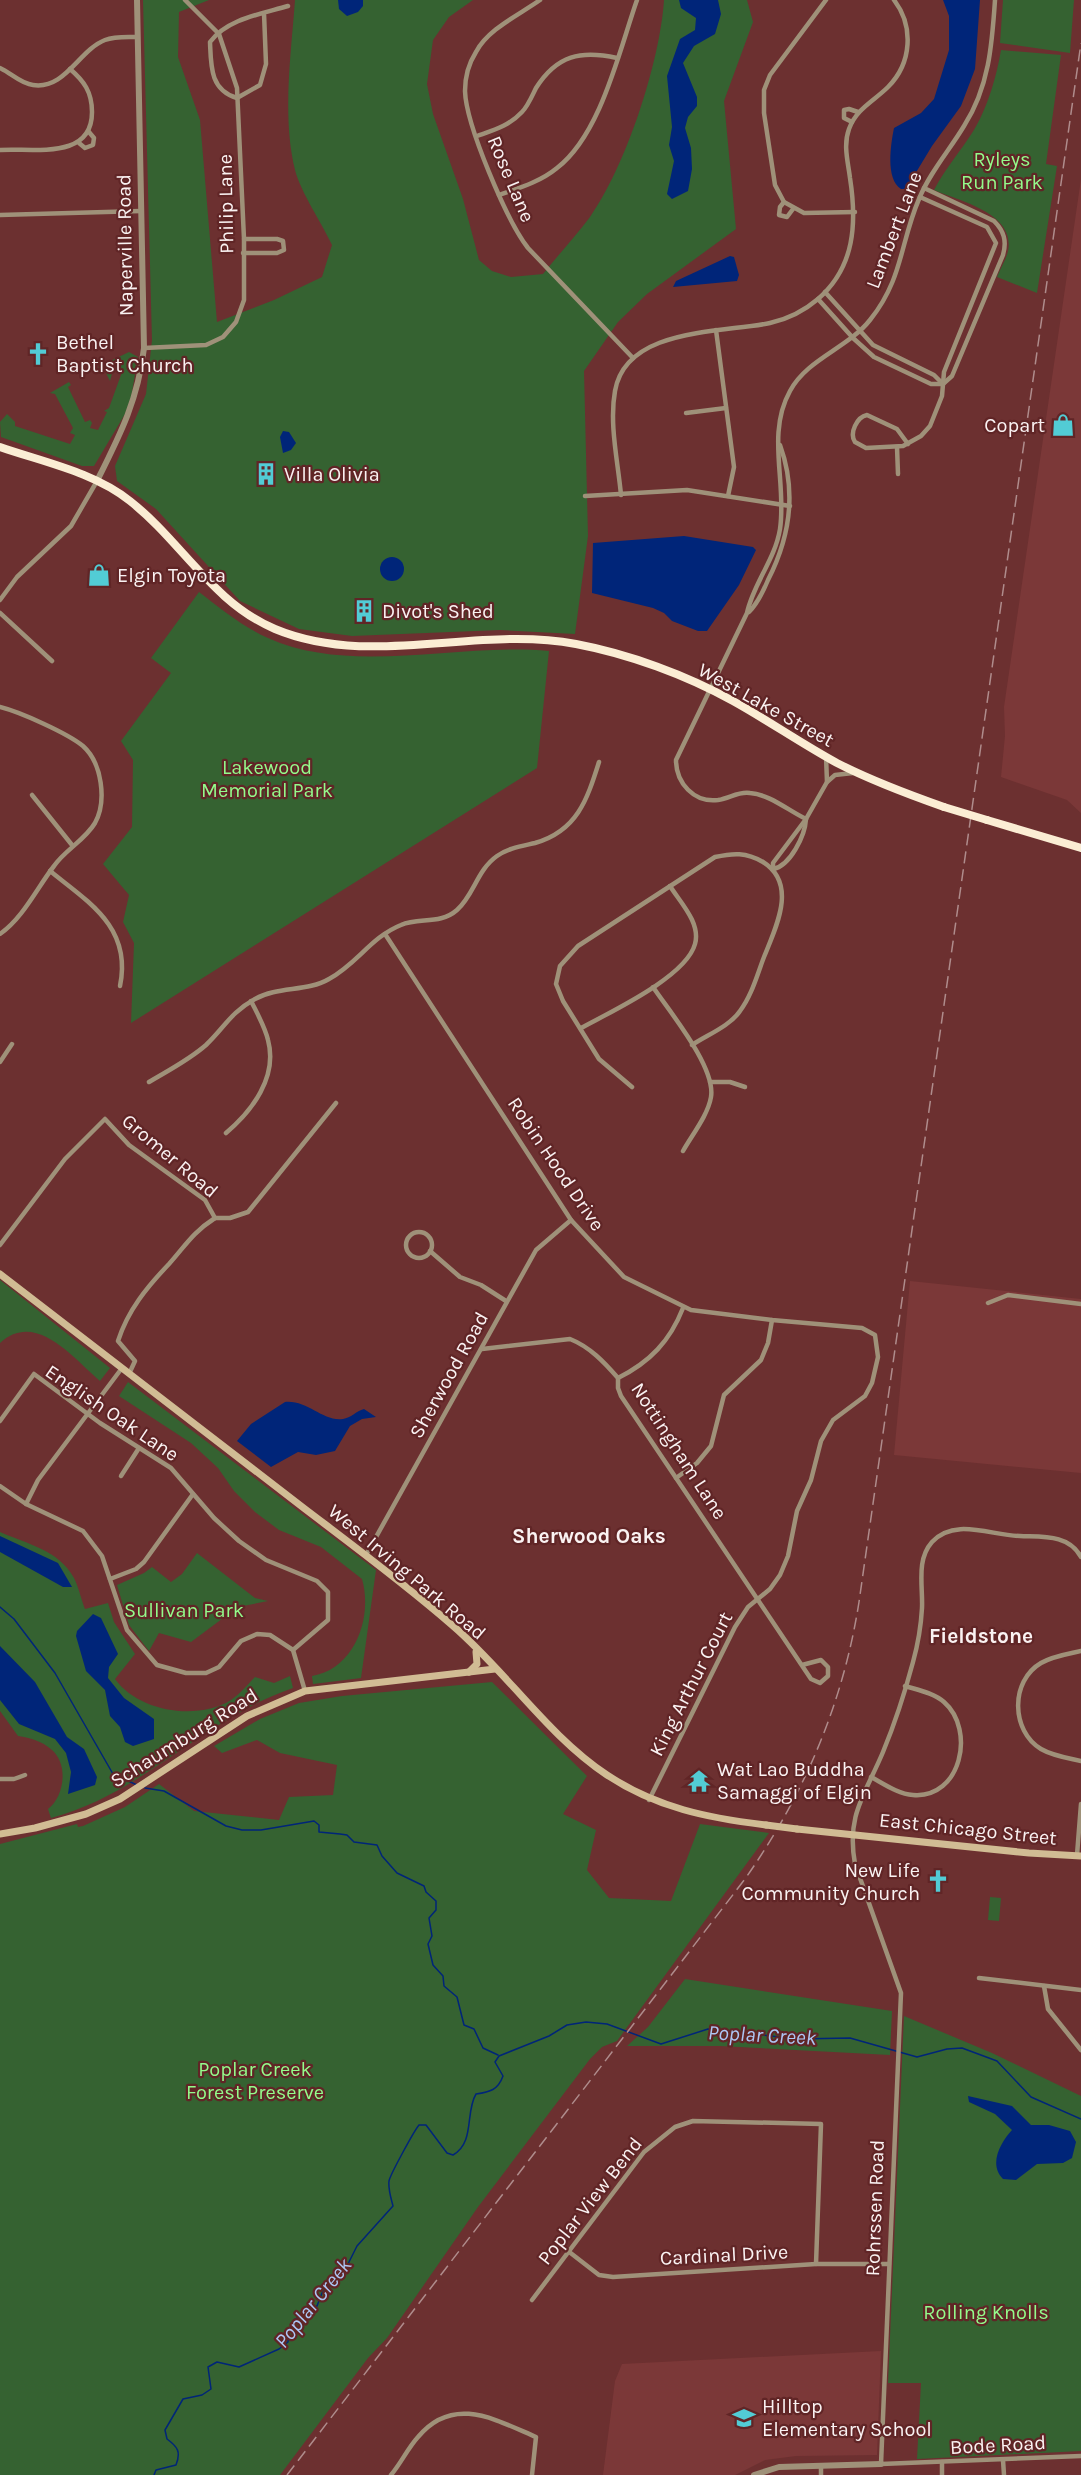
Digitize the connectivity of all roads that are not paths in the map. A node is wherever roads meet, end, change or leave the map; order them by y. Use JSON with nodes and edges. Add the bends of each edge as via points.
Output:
{"nodes":[{"id":1,"x":137,"y":0,"type":"edge"},
{"id":2,"x":185,"y":0,"type":"edge"},
{"id":3,"x":540,"y":0,"type":"edge"},
{"id":4,"x":637,"y":0,"type":"edge"},
{"id":5,"x":826,"y":0,"type":"edge"},
{"id":6,"x":894,"y":0,"type":"edge"},
{"id":7,"x":994,"y":0,"type":"edge"},
{"id":8,"x":288,"y":6,"type":"dead end"},
{"id":9,"x":264,"y":13,"type":"junction"},
{"id":10,"x":217,"y":32,"type":"junction"},
{"id":11,"x":137,"y":37,"type":"junction"},
{"id":12,"x":617,"y":58,"type":"junction"},
{"id":13,"x":0,"y":68,"type":"edge"},
{"id":14,"x":70,"y":69,"type":"junction"},
{"id":15,"x":237,"y":98,"type":"junction"},
{"id":16,"x":858,"y":112,"type":"junction"},
{"id":17,"x":852,"y":122,"type":"junction"},
{"id":18,"x":89,"y":132,"type":"junction"},
{"id":19,"x":477,"y":135,"type":"junction"},
{"id":20,"x":79,"y":143,"type":"junction"},
{"id":21,"x":0,"y":150,"type":"edge"},
{"id":22,"x":924,"y":188,"type":"junction"},
{"id":23,"x":499,"y":195,"type":"junction"},
{"id":24,"x":920,"y":197,"type":"junction"},
{"id":25,"x":784,"y":202,"type":"junction"},
{"id":26,"x":793,"y":209,"type":"junction"},
{"id":27,"x":141,"y":211,"type":"junction"},
{"id":28,"x":855,"y":212,"type":"junction"},
{"id":29,"x":0,"y":215,"type":"edge"},
{"id":30,"x":244,"y":239,"type":"junction"},
{"id":31,"x":243,"y":253,"type":"junction"},
{"id":32,"x":825,"y":292,"type":"junction"},
{"id":33,"x":818,"y":299,"type":"junction"},
{"id":34,"x":716,"y":330,"type":"junction"},
{"id":35,"x":860,"y":331,"type":"junction"},
{"id":36,"x":853,"y":338,"type":"junction"},
{"id":37,"x":144,"y":348,"type":"junction"},
{"id":38,"x":633,"y":358,"type":"junction"},
{"id":39,"x":943,"y":384,"type":"junction"},
{"id":40,"x":726,"y":408,"type":"junction"},
{"id":41,"x":686,"y":413,"type":"dead end"},
{"id":42,"x":780,"y":443,"type":"junction"},
{"id":43,"x":908,"y":444,"type":"junction"},
{"id":44,"x":0,"y":447,"type":"edge"},
{"id":45,"x":897,"y":447,"type":"junction"},
{"id":46,"x":898,"y":474,"type":"dead end"},
{"id":47,"x":97,"y":481,"type":"junction"},
{"id":48,"x":621,"y":495,"type":"junction"},
{"id":49,"x":585,"y":496,"type":"dead end"},
{"id":50,"x":728,"y":496,"type":"junction"},
{"id":51,"x":782,"y":504,"type":"junction"},
{"id":52,"x":790,"y":506,"type":"junction"},
{"id":53,"x":0,"y":600,"type":"edge"},
{"id":54,"x":0,"y":613,"type":"edge"},
{"id":55,"x":747,"y":613,"type":"junction"},
{"id":56,"x":52,"y":661,"type":"dead end"},
{"id":57,"x":710,"y":690,"type":"junction"},
{"id":58,"x":0,"y":707,"type":"edge"},
{"id":59,"x":826,"y":756,"type":"junction"},
{"id":60,"x":598,"y":762,"type":"dead end"},
{"id":61,"x":856,"y":772,"type":"junction"},
{"id":62,"x":827,"y":782,"type":"junction"},
{"id":63,"x":32,"y":795,"type":"dead end"},
{"id":64,"x":806,"y":819,"type":"junction"},
{"id":65,"x":72,"y":845,"type":"junction"},
{"id":66,"x":1081,"y":847,"type":"edge"},
{"id":67,"x":773,"y":869,"type":"junction"},
{"id":68,"x":50,"y":871,"type":"junction"},
{"id":69,"x":669,"y":886,"type":"junction"},
{"id":70,"x":0,"y":934,"type":"edge"},
{"id":71,"x":385,"y":934,"type":"junction"},
{"id":72,"x":120,"y":986,"type":"dead end"},
{"id":73,"x":653,"y":987,"type":"junction"},
{"id":74,"x":251,"y":1001,"type":"junction"},
{"id":75,"x":581,"y":1028,"type":"junction"},
{"id":76,"x":12,"y":1044,"type":"dead end"},
{"id":77,"x":692,"y":1045,"type":"junction"},
{"id":78,"x":0,"y":1062,"type":"edge"},
{"id":79,"x":149,"y":1082,"type":"dead end"},
{"id":80,"x":710,"y":1082,"type":"junction"},
{"id":81,"x":632,"y":1087,"type":"dead end"},
{"id":82,"x":745,"y":1087,"type":"dead end"},
{"id":83,"x":336,"y":1103,"type":"dead end"},
{"id":84,"x":226,"y":1133,"type":"dead end"},
{"id":85,"x":683,"y":1151,"type":"dead end"},
{"id":86,"x":214,"y":1218,"type":"junction"},
{"id":87,"x":572,"y":1220,"type":"junction"},
{"id":88,"x":0,"y":1245,"type":"edge"},
{"id":89,"x":430,"y":1251,"type":"junction"},
{"id":90,"x":0,"y":1274,"type":"edge"},
{"id":91,"x":506,"y":1301,"type":"junction"},
{"id":92,"x":988,"y":1303,"type":"dead end"},
{"id":93,"x":1081,"y":1304,"type":"edge"},
{"id":94,"x":683,"y":1308,"type":"junction"},
{"id":95,"x":771,"y":1320,"type":"junction"},
{"id":96,"x":874,"y":1335,"type":"joint"},
{"id":97,"x":482,"y":1349,"type":"junction"},
{"id":98,"x":122,"y":1368,"type":"junction"},
{"id":99,"x":129,"y":1374,"type":"junction"},
{"id":100,"x":618,"y":1378,"type":"junction"},
{"id":101,"x":88,"y":1414,"type":"junction"},
{"id":102,"x":0,"y":1421,"type":"edge"},
{"id":103,"x":139,"y":1448,"type":"junction"},
{"id":104,"x":121,"y":1476,"type":"dead end"},
{"id":105,"x":676,"y":1478,"type":"junction"},
{"id":106,"x":0,"y":1486,"type":"edge"},
{"id":107,"x":193,"y":1494,"type":"junction"},
{"id":108,"x":26,"y":1504,"type":"junction"},
{"id":109,"x":366,"y":1555,"type":"junction"},
{"id":110,"x":1081,"y":1557,"type":"edge"},
{"id":111,"x":110,"y":1579,"type":"junction"},
{"id":112,"x":758,"y":1597,"type":"junction"},
{"id":113,"x":476,"y":1649,"type":"junction"},
{"id":114,"x":293,"y":1650,"type":"junction"},
{"id":115,"x":1081,"y":1651,"type":"edge"},
{"id":116,"x":802,"y":1665,"type":"junction"},
{"id":117,"x":495,"y":1669,"type":"junction"},
{"id":118,"x":469,"y":1672,"type":"junction"},
{"id":119,"x":905,"y":1686,"type":"junction"},
{"id":120,"x":305,"y":1690,"type":"junction"},
{"id":121,"x":1081,"y":1761,"type":"edge"},
{"id":122,"x":25,"y":1775,"type":"dead end"},
{"id":123,"x":871,"y":1777,"type":"junction"},
{"id":124,"x":0,"y":1779,"type":"edge"},
{"id":125,"x":649,"y":1800,"type":"junction"},
{"id":126,"x":1081,"y":1804,"type":"edge"},
{"id":127,"x":0,"y":1834,"type":"edge"},
{"id":128,"x":851,"y":1834,"type":"junction"},
{"id":129,"x":1079,"y":1856,"type":"edge"},
{"id":130,"x":979,"y":1978,"type":"dead end"},
{"id":131,"x":1044,"y":1986,"type":"junction"},
{"id":132,"x":1081,"y":1990,"type":"edge"},
{"id":133,"x":1081,"y":2050,"type":"edge"},
{"id":134,"x":568,"y":2252,"type":"junction"},
{"id":135,"x":816,"y":2264,"type":"junction"},
{"id":136,"x":889,"y":2264,"type":"junction"},
{"id":137,"x":532,"y":2300,"type":"dead end"},
{"id":138,"x":1081,"y":2456,"type":"edge"},
{"id":139,"x":1003,"y":2460,"type":"junction"},
{"id":140,"x":942,"y":2462,"type":"junction"},
{"id":141,"x":881,"y":2464,"type":"junction"},
{"id":142,"x":821,"y":2466,"type":"junction"},
{"id":143,"x":391,"y":2475,"type":"edge"},
{"id":144,"x":532,"y":2475,"type":"edge"},
{"id":145,"x":754,"y":2475,"type":"edge"},
{"id":146,"x":821,"y":2475,"type":"edge"},
{"id":147,"x":942,"y":2475,"type":"edge"},
{"id":148,"x":1004,"y":2475,"type":"edge"}],
"edges":[{"from":1,"to":11,"type":"street","name":"Naperville Road"},
{"from":2,"to":10,"type":"street","name":"Philip Lane"},
{"from":3,"to":19,"type":"street","name":"Rose Lane","via":[[492,34],[472,59],[465,92]]},
{"from":4,"to":12,"type":"street"},
{"from":5,"to":25,"type":"street","via":[[774,69],[765,90],[764,114],[775,185]]},
{"from":6,"to":16,"type":"street","via":[[907,30],[906,58],[894,81]]},
{"from":7,"to":22,"type":"street","name":"Lambert Lane","via":[[992,48],[982,89],[965,125]]},
{"from":8,"to":9,"type":"street"},
{"from":9,"to":10,"type":"street"},
{"from":9,"to":15,"type":"street","via":[[266,64],[260,85]]},
{"from":10,"to":15,"type":"street","name":"Philip Lane"},
{"from":10,"to":15,"type":"street","via":[[210,42],[212,77],[226,95]]},
{"from":11,"to":14,"type":"street","via":[[104,40]]},
{"from":11,"to":27,"type":"street","name":"Naperville Road"},
{"from":12,"to":19,"type":"street","via":[[595,53],[568,57],[555,65],[523,111],[503,127]]},
{"from":12,"to":23,"type":"street","via":[[598,112],[573,152],[542,178]]},
{"from":13,"to":14,"type":"street","via":[[38,86],[56,81]]},
{"from":14,"to":18,"type":"street","via":[[89,91]]},
{"from":15,"to":30,"type":"street","name":"Philip Lane"},
{"from":16,"to":17,"type":"street"},
{"from":16,"to":17,"type":"street","via":[[844,110],[844,118]]},
{"from":17,"to":28,"type":"street","via":[[846,148]]},
{"from":18,"to":20,"type":"street"},
{"from":18,"to":20,"type":"street","via":[[93,145],[85,148]]},
{"from":19,"to":23,"type":"street","name":"Rose Lane"},
{"from":20,"to":21,"type":"street"},
{"from":22,"to":24,"type":"street","name":"Lambert Lane"},
{"from":22,"to":39,"type":"street","via":[[994,221],[1005,240],[1003,255],[952,376]]},
{"from":23,"to":38,"type":"street","name":"Rose Lane","via":[[514,229],[528,248]]},
{"from":24,"to":35,"type":"street","name":"Lambert Lane","via":[[897,274]]},
{"from":24,"to":39,"type":"street","via":[[987,227],[996,243],[944,372]]},
{"from":25,"to":26,"type":"street"},
{"from":25,"to":26,"type":"street","via":[[779,215],[787,217]]},
{"from":26,"to":28,"type":"street","via":[[811,214]]},
{"from":27,"to":29,"type":"street"},
{"from":27,"to":37,"type":"street","name":"Naperville Road"},
{"from":28,"to":32,"type":"street","via":[[849,251],[842,269]]},
{"from":30,"to":31,"type":"street","name":"Philip Lane"},
{"from":30,"to":31,"type":"street","via":[[278,238],[283,241],[284,250]]},
{"from":31,"to":37,"type":"street","name":"Philip Lane","via":[[244,300],[236,322],[223,337],[206,345]]},
{"from":32,"to":33,"type":"street"},
{"from":32,"to":35,"type":"street"},
{"from":33,"to":34,"type":"street","via":[[779,320]]},
{"from":33,"to":36,"type":"street"},
{"from":34,"to":38,"type":"street","via":[[673,338]]},
{"from":34,"to":40,"type":"street"},
{"from":35,"to":36,"type":"street","name":"Lambert Lane"},
{"from":35,"to":39,"type":"street","via":[[878,348],[934,375]]},
{"from":36,"to":39,"type":"street","via":[[879,360],[930,384]]},
{"from":36,"to":42,"type":"street","name":"Lambert Lane","via":[[796,381],[782,409]]},
{"from":37,"to":47,"type":"street","name":"Naperville Road","via":[[140,382],[131,410]]},
{"from":38,"to":48,"type":"street","via":[[621,373],[615,391]]},
{"from":39,"to":43,"type":"street","via":[[930,426]]},
{"from":40,"to":41,"type":"street"},
{"from":40,"to":50,"type":"street","via":[[734,467]]},
{"from":42,"to":51,"type":"street","name":"Lambert Lane","via":[[777,460]]},
{"from":42,"to":52,"type":"street","name":"Lambert Lane"},
{"from":43,"to":45,"type":"street"},
{"from":43,"to":45,"type":"street","via":[[897,429],[867,415],[859,419],[853,432],[855,442],[867,447]]},
{"from":44,"to":47,"type":"highway","name":"West Lake Street"},
{"from":45,"to":46,"type":"street"},
{"from":47,"to":53,"type":"street","via":[[71,526],[17,577]]},
{"from":47,"to":57,"type":"highway","name":"West Lake Street","via":[[143,513],[231,604],[263,624],[301,638],[357,647],[481,638],[577,644]]},
{"from":48,"to":49,"type":"street"},
{"from":48,"to":50,"type":"street","via":[[687,490]]},
{"from":50,"to":51,"type":"street"},
{"from":51,"to":52,"type":"street"},
{"from":51,"to":55,"type":"street","name":"Lambert Lane","via":[[777,543]]},
{"from":52,"to":55,"type":"street","name":"Lambert Lane","via":[[781,556],[756,604]]},
{"from":54,"to":56,"type":"street"},
{"from":55,"to":57,"type":"street","name":"Lambert Lane"},
{"from":57,"to":59,"type":"highway","name":"West Lake Street"},
{"from":57,"to":64,"type":"street","name":"Lambert Lane","via":[[678,753],[680,781],[704,799],[756,794]]},
{"from":58,"to":65,"type":"street","via":[[82,746],[95,763],[100,777],[99,814],[88,832]]},
{"from":59,"to":61,"type":"highway","name":"West Lake Street"},
{"from":59,"to":62,"type":"street"},
{"from":60,"to":71,"type":"street","via":[[584,807],[569,826],[555,835],[497,855],[465,901],[449,916],[402,924]]},
{"from":61,"to":62,"type":"street","via":[[836,775]]},
{"from":61,"to":66,"type":"highway","name":"West Lake Street","bridge":true,"via":[[944,807]]},
{"from":62,"to":64,"type":"street"},
{"from":63,"to":65,"type":"street"},
{"from":64,"to":67,"type":"street","via":[[773,863]]},
{"from":65,"to":68,"type":"street"},
{"from":67,"to":69,"type":"street","via":[[747,855],[732,854],[715,857]]},
{"from":67,"to":77,"type":"street","via":[[781,883],[782,905],[747,1001],[732,1019]]},
{"from":68,"to":70,"type":"street","via":[[21,913]]},
{"from":68,"to":72,"type":"street","via":[[114,929],[120,945]]},
{"from":69,"to":73,"type":"street","via":[[692,920],[695,944],[682,964]]},
{"from":69,"to":75,"type":"street","via":[[578,946],[560,966],[556,984],[562,1001]]},
{"from":71,"to":74,"type":"street","via":[[328,980],[280,989]]},
{"from":71,"to":87,"type":"street","name":"Robin Hood Drive"},
{"from":73,"to":75,"type":"street"},
{"from":73,"to":77,"type":"street"},
{"from":74,"to":79,"type":"street","via":[[233,1013],[189,1059]]},
{"from":74,"to":84,"type":"street","via":[[269,1041],[266,1081],[243,1118]]},
{"from":75,"to":81,"type":"street","via":[[599,1059]]},
{"from":76,"to":78,"type":"street"},
{"from":77,"to":80,"type":"street"},
{"from":80,"to":82,"type":"street"},
{"from":80,"to":85,"type":"street","via":[[711,1097]]},
{"from":83,"to":86,"type":"street","via":[[248,1212]]},
{"from":86,"to":88,"type":"street","name":"Gromer Road","via":[[205,1200],[129,1145],[105,1119],[64,1159]]},
{"from":86,"to":99,"type":"street","name":"Gromer Road","via":[[188,1238],[151,1280],[131,1311],[118,1341],[135,1361]]},
{"from":87,"to":91,"type":"street","name":"Sherwood Road","via":[[536,1250]]},
{"from":87,"to":94,"type":"street","name":"Robin Hood Drive","via":[[624,1277]]},
{"from":89,"to":89,"type":"street","via":[[431,1240],[425,1234],[417,1232],[406,1240],[406,1249],[415,1257]]},
{"from":89,"to":91,"type":"street","via":[[460,1277]]},
{"from":90,"to":98,"type":"main road","name":"West Irving Park Road"},
{"from":91,"to":97,"type":"street","name":"Sherwood Road"},
{"from":92,"to":93,"type":"street","via":[[1008,1295]]},
{"from":94,"to":95,"type":"street","name":"Robin Hood Drive"},
{"from":94,"to":100,"type":"street","via":[[674,1331],[658,1350],[641,1366]]},
{"from":95,"to":96,"type":"street","name":"Robin Hood Drive","via":[[862,1328]]},
{"from":95,"to":105,"type":"street","via":[[761,1360],[724,1395],[711,1446],[697,1463]]},
{"from":96,"to":112,"type":"street","name":"King Arthur Court","via":[[878,1357],[873,1383],[865,1396],[833,1420],[821,1441],[811,1480],[796,1515],[788,1556],[770,1590]]},
{"from":97,"to":100,"type":"street","name":"Nottingham Lane","via":[[570,1339],[594,1353]]},
{"from":97,"to":109,"type":"street","name":"Sherwood Road"},
{"from":98,"to":99,"type":"main road","name":"West Irving Park Road"},
{"from":98,"to":101,"type":"street"},
{"from":99,"to":109,"type":"main road","name":"West Irving Park Road"},
{"from":100,"to":105,"type":"street","name":"Nottingham Lane","via":[[621,1396]]},
{"from":101,"to":102,"type":"street","name":"English Oak Lane","via":[[34,1374]]},
{"from":101,"to":103,"type":"street","name":"English Oak Lane"},
{"from":101,"to":108,"type":"street","via":[[38,1480]]},
{"from":103,"to":104,"type":"street"},
{"from":103,"to":107,"type":"street","name":"English Oak Lane","via":[[171,1468]]},
{"from":105,"to":112,"type":"street","name":"Nottingham Lane"},
{"from":106,"to":108,"type":"street"},
{"from":107,"to":111,"type":"street","via":[[144,1562]]},
{"from":107,"to":114,"type":"street","name":"English Oak Lane","via":[[239,1540],[266,1560],[317,1581],[328,1592],[328,1620]]},
{"from":108,"to":111,"type":"street","via":[[83,1531],[98,1548]]},
{"from":109,"to":113,"type":"main road","name":"West Irving Park Road","via":[[454,1626]]},
{"from":110,"to":119,"type":"street","name":"Rohrssen Road","via":[[1068,1544],[1048,1537],[1005,1536],[962,1528],[934,1540],[923,1559],[921,1623]]},
{"from":111,"to":114,"type":"street","via":[[127,1630],[151,1660],[162,1667],[186,1674],[206,1673],[219,1667],[241,1641],[257,1634],[270,1635]]},
{"from":112,"to":116,"type":"street","name":"Nottingham Lane"},
{"from":112,"to":125,"type":"street","name":"King Arthur Court","via":[[735,1627]]},
{"from":113,"to":117,"type":"main road","name":"West Irving Park Road"},
{"from":113,"to":118,"type":"main road","via":[[478,1660]]},
{"from":114,"to":120,"type":"street"},
{"from":115,"to":121,"type":"street","via":[[1049,1659],[1033,1668],[1020,1691],[1018,1705],[1020,1723],[1033,1743],[1048,1752]]},
{"from":116,"to":116,"type":"street","name":"Nottingham Lane","via":[[821,1660],[828,1667],[828,1676],[820,1683],[814,1682]]},
{"from":117,"to":118,"type":"main road","name":"Schaumburg Road"},
{"from":117,"to":125,"type":"main road","name":"West Irving Park Road","via":[[561,1736],[606,1774]]},
{"from":118,"to":120,"type":"main road","name":"Schaumburg Road"},
{"from":119,"to":123,"type":"street","name":"Rohrssen Road"},
{"from":119,"to":123,"type":"street","via":[[936,1696],[951,1708],[961,1733],[956,1767],[944,1785],[917,1796],[900,1793]]},
{"from":120,"to":127,"type":"main road","name":"Schaumburg Road","via":[[247,1716],[140,1786],[86,1814]]},
{"from":122,"to":124,"type":"street"},
{"from":123,"to":128,"type":"street","name":"Rohrssen Road","via":[[858,1801]]},
{"from":125,"to":128,"type":"main road","name":"West Irving Park Road","bridge":true,"via":[[706,1818]]},
{"from":126,"to":129,"type":"street"},
{"from":128,"to":129,"type":"main road","name":"East Chicago Street"},
{"from":128,"to":136,"type":"street","name":"Rohrssen Road","via":[[855,1864],[901,1994]]},
{"from":130,"to":131,"type":"street"},
{"from":131,"to":132,"type":"street"},
{"from":131,"to":133,"type":"street","via":[[1048,2008]]},
{"from":134,"to":135,"type":"street","name":"Cardinal Drive","via":[[605,2276]]},
{"from":134,"to":135,"type":"street","name":"Poplar View Bend","via":[[644,2152],[675,2127],[704,2120],[821,2124]]},
{"from":134,"to":137,"type":"street","name":"Poplar View Bend"},
{"from":135,"to":136,"type":"street","name":"Cardinal Drive"},
{"from":136,"to":141,"type":"street","name":"Rohrssen Road"},
{"from":138,"to":139,"type":"street","name":"Bode Road"},
{"from":139,"to":140,"type":"street","name":"Bode Road"},
{"from":139,"to":148,"type":"street"},
{"from":140,"to":141,"type":"street","name":"Bode Road"},
{"from":140,"to":147,"type":"street"},
{"from":141,"to":142,"type":"street"},
{"from":142,"to":145,"type":"street","via":[[779,2467]]},
{"from":142,"to":146,"type":"street"},
{"from":143,"to":144,"type":"street","via":[[433,2421],[445,2414],[472,2413],[536,2437]]}]}
